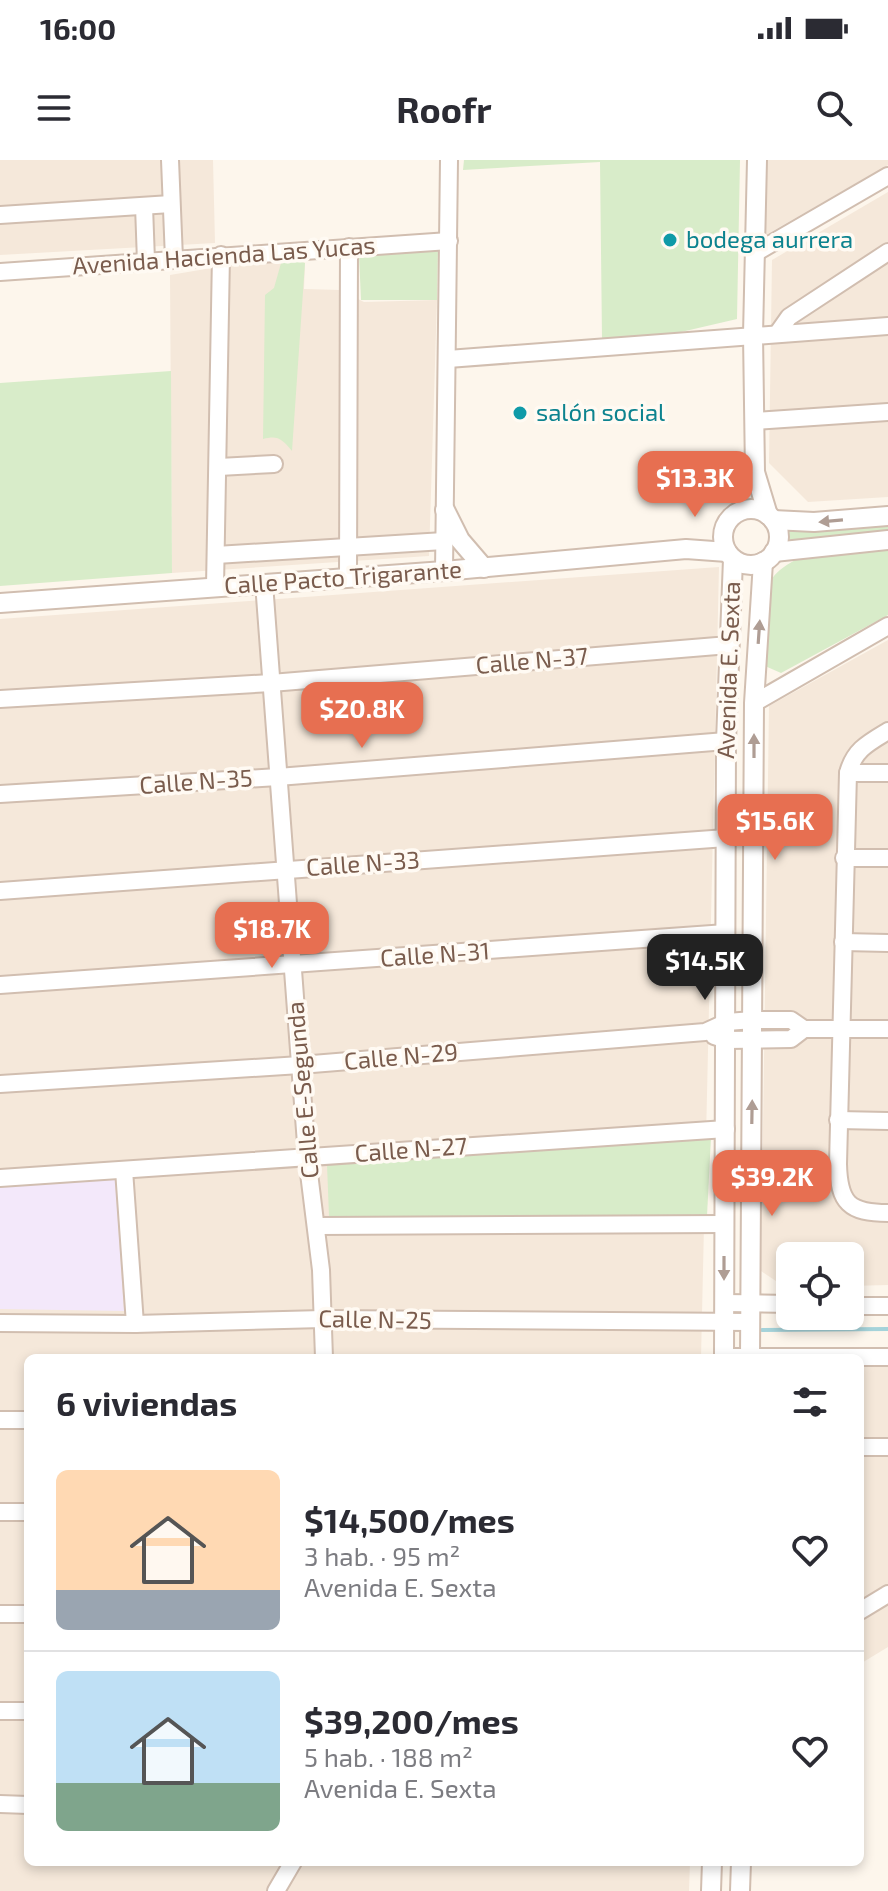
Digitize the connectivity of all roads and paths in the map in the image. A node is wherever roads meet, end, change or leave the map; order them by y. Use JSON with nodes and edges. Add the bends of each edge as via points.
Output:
{"nodes":[{"id":1,"x":170,"y":160,"type":"edge"},
{"id":2,"x":449,"y":160,"type":"edge"},
{"id":3,"x":757,"y":160,"type":"edge"},
{"id":4,"x":888,"y":176,"type":"edge"},
{"id":5,"x":171,"y":204,"type":"junction"},
{"id":6,"x":144,"y":206,"type":"junction"},
{"id":7,"x":0,"y":215,"type":"edge"},
{"id":8,"x":449,"y":241,"type":"junction"},
{"id":9,"x":349,"y":247,"type":"junction"},
{"id":10,"x":888,"y":252,"type":"edge"},
{"id":11,"x":755,"y":253,"type":"junction"},
{"id":12,"x":221,"y":255,"type":"junction"},
{"id":13,"x":174,"y":259,"type":"junction"},
{"id":14,"x":146,"y":261,"type":"junction"},
{"id":15,"x":0,"y":272,"type":"edge"},
{"id":16,"x":888,"y":326,"type":"edge"},
{"id":17,"x":777,"y":334,"type":"junction"},
{"id":18,"x":753,"y":335,"type":"junction"},
{"id":19,"x":448,"y":359,"type":"junction"},
{"id":20,"x":888,"y":412,"type":"edge"},
{"id":21,"x":755,"y":421,"type":"junction"},
{"id":22,"x":274,"y":464,"type":"dead end"},
{"id":23,"x":219,"y":467,"type":"junction"},
{"id":24,"x":755,"y":472,"type":"junction"},
{"id":25,"x":445,"y":510,"type":"junction"},
{"id":26,"x":739,"y":511,"type":"junction"},
{"id":27,"x":888,"y":516,"type":"edge"},
{"id":28,"x":771,"y":517,"type":"junction"},
{"id":29,"x":725,"y":526,"type":"junction"},
{"id":30,"x":888,"y":540,"type":"edge"},
{"id":31,"x":444,"y":541,"type":"junction"},
{"id":32,"x":346,"y":546,"type":"junction"},
{"id":33,"x":686,"y":549,"type":"junction"},
{"id":34,"x":216,"y":555,"type":"junction"},
{"id":35,"x":730,"y":555,"type":"junction"},
{"id":36,"x":769,"y":557,"type":"junction"},
{"id":37,"x":484,"y":568,"type":"junction"},
{"id":38,"x":444,"y":571,"type":"junction"},
{"id":39,"x":348,"y":578,"type":"junction"},
{"id":40,"x":264,"y":583,"type":"junction"},
{"id":41,"x":215,"y":587,"type":"junction"},
{"id":42,"x":0,"y":603,"type":"edge"},
{"id":43,"x":888,"y":626,"type":"edge"},
{"id":44,"x":729,"y":645,"type":"junction"},
{"id":45,"x":271,"y":683,"type":"junction"},
{"id":46,"x":0,"y":699,"type":"edge"},
{"id":47,"x":754,"y":703,"type":"junction"},
{"id":48,"x":888,"y":731,"type":"edge"},
{"id":49,"x":726,"y":741,"type":"junction"},
{"id":50,"x":848,"y":773,"type":"junction"},
{"id":51,"x":888,"y":773,"type":"edge"},
{"id":52,"x":278,"y":777,"type":"junction"},
{"id":53,"x":0,"y":794,"type":"edge"},
{"id":54,"x":726,"y":838,"type":"junction"},
{"id":55,"x":844,"y":858,"type":"junction"},
{"id":56,"x":888,"y":858,"type":"edge"},
{"id":57,"x":285,"y":870,"type":"junction"},
{"id":58,"x":0,"y":891,"type":"edge"},
{"id":59,"x":726,"y":933,"type":"junction"},
{"id":60,"x":843,"y":942,"type":"junction"},
{"id":61,"x":888,"y":943,"type":"edge"},
{"id":62,"x":292,"y":966,"type":"junction"},
{"id":63,"x":0,"y":985,"type":"edge"},
{"id":64,"x":753,"y":1020,"type":"junction"},
{"id":65,"x":842,"y":1028,"type":"junction"},
{"id":66,"x":804,"y":1029,"type":"junction"},
{"id":67,"x":888,"y":1029,"type":"edge"},
{"id":68,"x":727,"y":1031,"type":"junction"},
{"id":69,"x":753,"y":1040,"type":"junction"},
{"id":70,"x":300,"y":1065,"type":"junction"},
{"id":71,"x":0,"y":1084,"type":"edge"},
{"id":72,"x":838,"y":1120,"type":"junction"},
{"id":73,"x":888,"y":1121,"type":"edge"},
{"id":74,"x":726,"y":1129,"type":"junction"},
{"id":75,"x":307,"y":1157,"type":"junction"},
{"id":76,"x":124,"y":1170,"type":"junction"},
{"id":77,"x":0,"y":1178,"type":"edge"},
{"id":78,"x":888,"y":1213,"type":"edge"},
{"id":79,"x":724,"y":1224,"type":"junction"},
{"id":80,"x":318,"y":1226,"type":"junction"},
{"id":81,"x":724,"y":1303,"type":"junction"},
{"id":82,"x":864,"y":1306,"type":"edge"},
{"id":83,"x":888,"y":1306,"type":"edge"},
{"id":84,"x":776,"y":1307,"type":"edge"},
{"id":85,"x":750,"y":1312,"type":"junction"},
{"id":86,"x":323,"y":1319,"type":"junction"},
{"id":87,"x":725,"y":1322,"type":"junction"},
{"id":88,"x":0,"y":1323,"type":"edge"},
{"id":89,"x":135,"y":1324,"type":"junction"},
{"id":90,"x":324,"y":1354,"type":"edge"},
{"id":91,"x":724,"y":1354,"type":"edge"},
{"id":92,"x":750,"y":1354,"type":"edge"},
{"id":93,"x":864,"y":1357,"type":"edge"},
{"id":94,"x":888,"y":1357,"type":"edge"},
{"id":95,"x":0,"y":1420,"type":"edge"},
{"id":96,"x":24,"y":1420,"type":"edge"},
{"id":97,"x":864,"y":1447,"type":"edge"},
{"id":98,"x":888,"y":1447,"type":"edge"},
{"id":99,"x":0,"y":1512,"type":"edge"},
{"id":100,"x":24,"y":1512,"type":"edge"},
{"id":101,"x":888,"y":1594,"type":"edge"},
{"id":102,"x":864,"y":1609,"type":"edge"},
{"id":103,"x":0,"y":1614,"type":"edge"},
{"id":104,"x":24,"y":1614,"type":"edge"},
{"id":105,"x":0,"y":1711,"type":"edge"},
{"id":106,"x":24,"y":1711,"type":"edge"},
{"id":107,"x":0,"y":1804,"type":"edge"},
{"id":108,"x":24,"y":1805,"type":"edge"},
{"id":109,"x":291,"y":1866,"type":"edge"},
{"id":110,"x":712,"y":1866,"type":"edge"},
{"id":111,"x":741,"y":1866,"type":"edge"},
{"id":112,"x":276,"y":1891,"type":"edge"},
{"id":113,"x":711,"y":1891,"type":"edge"},
{"id":114,"x":740,"y":1891,"type":"edge"}],
"edges":[{"from":1,"to":5,"type":"street"},
{"from":2,"to":8,"type":"street"},
{"from":3,"to":11,"type":"street"},
{"from":4,"to":11,"type":"street"},
{"from":5,"to":6,"type":"street"},
{"from":5,"to":13,"type":"street"},
{"from":6,"to":7,"type":"street"},
{"from":6,"to":14,"type":"street"},
{"from":8,"to":9,"type":"street","name":"Avenida Hacienda Las Yucas"},
{"from":8,"to":19,"type":"street"},
{"from":9,"to":12,"type":"street","name":"Avenida Hacienda Las Yucas"},
{"from":9,"to":32,"type":"street"},
{"from":10,"to":17,"type":"street","via":[[789,317]]},
{"from":11,"to":18,"type":"street"},
{"from":12,"to":13,"type":"street","name":"Avenida Hacienda Las Yucas"},
{"from":12,"to":23,"type":"street"},
{"from":13,"to":14,"type":"street","name":"Avenida Hacienda Las Yucas"},
{"from":14,"to":15,"type":"street","name":"Avenida Hacienda Las Yucas"},
{"from":16,"to":17,"type":"street"},
{"from":17,"to":18,"type":"street"},
{"from":18,"to":19,"type":"street"},
{"from":18,"to":21,"type":"street"},
{"from":19,"to":25,"type":"street"},
{"from":20,"to":21,"type":"street"},
{"from":21,"to":24,"type":"street"},
{"from":22,"to":23,"type":"street"},
{"from":23,"to":34,"type":"street"},
{"from":24,"to":26,"type":"street"},
{"from":24,"to":28,"type":"street"},
{"from":25,"to":31,"type":"street"},
{"from":25,"to":37,"type":"street","via":[[460,540]]},
{"from":26,"to":28,"type":"street","via":[[757,509]]},
{"from":26,"to":29,"type":"street"},
{"from":27,"to":28,"type":"street","one_way":true,"via":[[814,522]]},
{"from":28,"to":36,"type":"street","via":[[778,542]]},
{"from":29,"to":33,"type":"street","name":"Calle Pacto Trigarante"},
{"from":29,"to":35,"type":"street"},
{"from":30,"to":36,"type":"street"},
{"from":31,"to":32,"type":"street"},
{"from":31,"to":38,"type":"street"},
{"from":32,"to":34,"type":"street"},
{"from":32,"to":39,"type":"street"},
{"from":33,"to":35,"type":"street","name":"Calle Pacto Trigarante"},
{"from":33,"to":37,"type":"street","name":"Calle Pacto Trigarante"},
{"from":34,"to":41,"type":"street"},
{"from":35,"to":36,"type":"street","via":[[753,565]]},
{"from":35,"to":44,"type":"street","name":"Avenida E. Sexta"},
{"from":47,"to":36,"type":"street","name":"Avenida E. Sexta","one_way":true},
{"from":37,"to":38,"type":"street","name":"Calle Pacto Trigarante"},
{"from":38,"to":39,"type":"street","name":"Calle Pacto Trigarante"},
{"from":39,"to":40,"type":"street","name":"Calle Pacto Trigarante"},
{"from":40,"to":41,"type":"street","name":"Calle Pacto Trigarante"},
{"from":40,"to":45,"type":"street","name":"Calle E-Segunda"},
{"from":41,"to":42,"type":"street","name":"Calle Pacto Trigarante"},
{"from":43,"to":47,"type":"street"},
{"from":44,"to":45,"type":"street","name":"Calle N-37"},
{"from":44,"to":49,"type":"street","name":"Avenida E. Sexta"},
{"from":45,"to":46,"type":"street","name":"Calle N-37"},
{"from":45,"to":52,"type":"street","name":"Calle E-Segunda"},
{"from":64,"to":47,"type":"street","name":"Avenida E. Sexta","one_way":true},
{"from":48,"to":50,"type":"street","via":[[859,748]]},
{"from":49,"to":52,"type":"street","name":"Calle N-35"},
{"from":49,"to":54,"type":"street","name":"Avenida E. Sexta"},
{"from":50,"to":51,"type":"street"},
{"from":50,"to":55,"type":"street"},
{"from":52,"to":53,"type":"street","name":"Calle N-35"},
{"from":52,"to":57,"type":"street","name":"Calle E-Segunda"},
{"from":54,"to":57,"type":"street","name":"Calle N-33"},
{"from":54,"to":59,"type":"street","name":"Avenida E. Sexta"},
{"from":55,"to":56,"type":"street"},
{"from":55,"to":60,"type":"street"},
{"from":57,"to":58,"type":"street","name":"Calle N-33"},
{"from":57,"to":62,"type":"street","name":"Calle E-Segunda"},
{"from":59,"to":62,"type":"street","name":"Calle N-31"},
{"from":59,"to":68,"type":"street","name":"Avenida E. Sexta"},
{"from":60,"to":61,"type":"street"},
{"from":60,"to":65,"type":"street"},
{"from":62,"to":63,"type":"street","name":"Calle N-31"},
{"from":62,"to":70,"type":"street","name":"Calle E-Segunda"},
{"from":64,"to":66,"type":"street","via":[[791,1020]]},
{"from":64,"to":68,"type":"street"},
{"from":64,"to":69,"type":"street","name":"Avenida E. Sexta"},
{"from":65,"to":66,"type":"street"},
{"from":65,"to":67,"type":"street"},
{"from":65,"to":72,"type":"street"},
{"from":66,"to":69,"type":"street","via":[[791,1039]]},
{"from":68,"to":69,"type":"street"},
{"from":68,"to":70,"type":"street","name":"Calle N-29"},
{"from":68,"to":74,"type":"street","name":"Avenida E. Sexta"},
{"from":85,"to":69,"type":"street","name":"Avenida E. Sexta","one_way":true},
{"from":70,"to":71,"type":"street","name":"Calle N-29"},
{"from":70,"to":75,"type":"street","name":"Calle E-Segunda"},
{"from":72,"to":73,"type":"street"},
{"from":72,"to":78,"type":"street","via":[[842,1196],[859,1210]]},
{"from":74,"to":75,"type":"street","name":"Calle N-27"},
{"from":74,"to":79,"type":"street","name":"Avenida E. Sexta"},
{"from":75,"to":76,"type":"street","name":"Calle N-27"},
{"from":75,"to":80,"type":"street","name":"Calle E-Segunda"},
{"from":76,"to":77,"type":"street","name":"Calle N-27"},
{"from":76,"to":89,"type":"street"},
{"from":79,"to":80,"type":"street"},
{"from":79,"to":81,"type":"street","name":"Avenida E. Sexta","one_way":true},
{"from":80,"to":86,"type":"street","name":"Calle E-Segunda"},
{"from":81,"to":85,"type":"street"},
{"from":81,"to":87,"type":"street","name":"Avenida E. Sexta"},
{"from":82,"to":83,"type":"street"},
{"from":84,"to":85,"type":"street"},
{"from":85,"to":87,"type":"street","name":"Calle N-25"},
{"from":85,"to":92,"type":"street","name":"Avenida E. Sexta"},
{"from":86,"to":87,"type":"street","name":"Calle N-25"},
{"from":86,"to":89,"type":"street","name":"Calle N-25"},
{"from":86,"to":90,"type":"street","name":"Calle E-Segunda"},
{"from":87,"to":91,"type":"street","name":"Avenida E. Sexta"},
{"from":88,"to":89,"type":"street","name":"Calle N-25"},
{"from":93,"to":94,"type":"street"},
{"from":95,"to":96,"type":"street"},
{"from":97,"to":98,"type":"street"},
{"from":99,"to":100,"type":"street"},
{"from":101,"to":102,"type":"street"},
{"from":103,"to":104,"type":"street"},
{"from":105,"to":106,"type":"street"},
{"from":107,"to":108,"type":"street"},
{"from":109,"to":112,"type":"street"},
{"from":110,"to":113,"type":"street"},
{"from":111,"to":114,"type":"street"}]}
